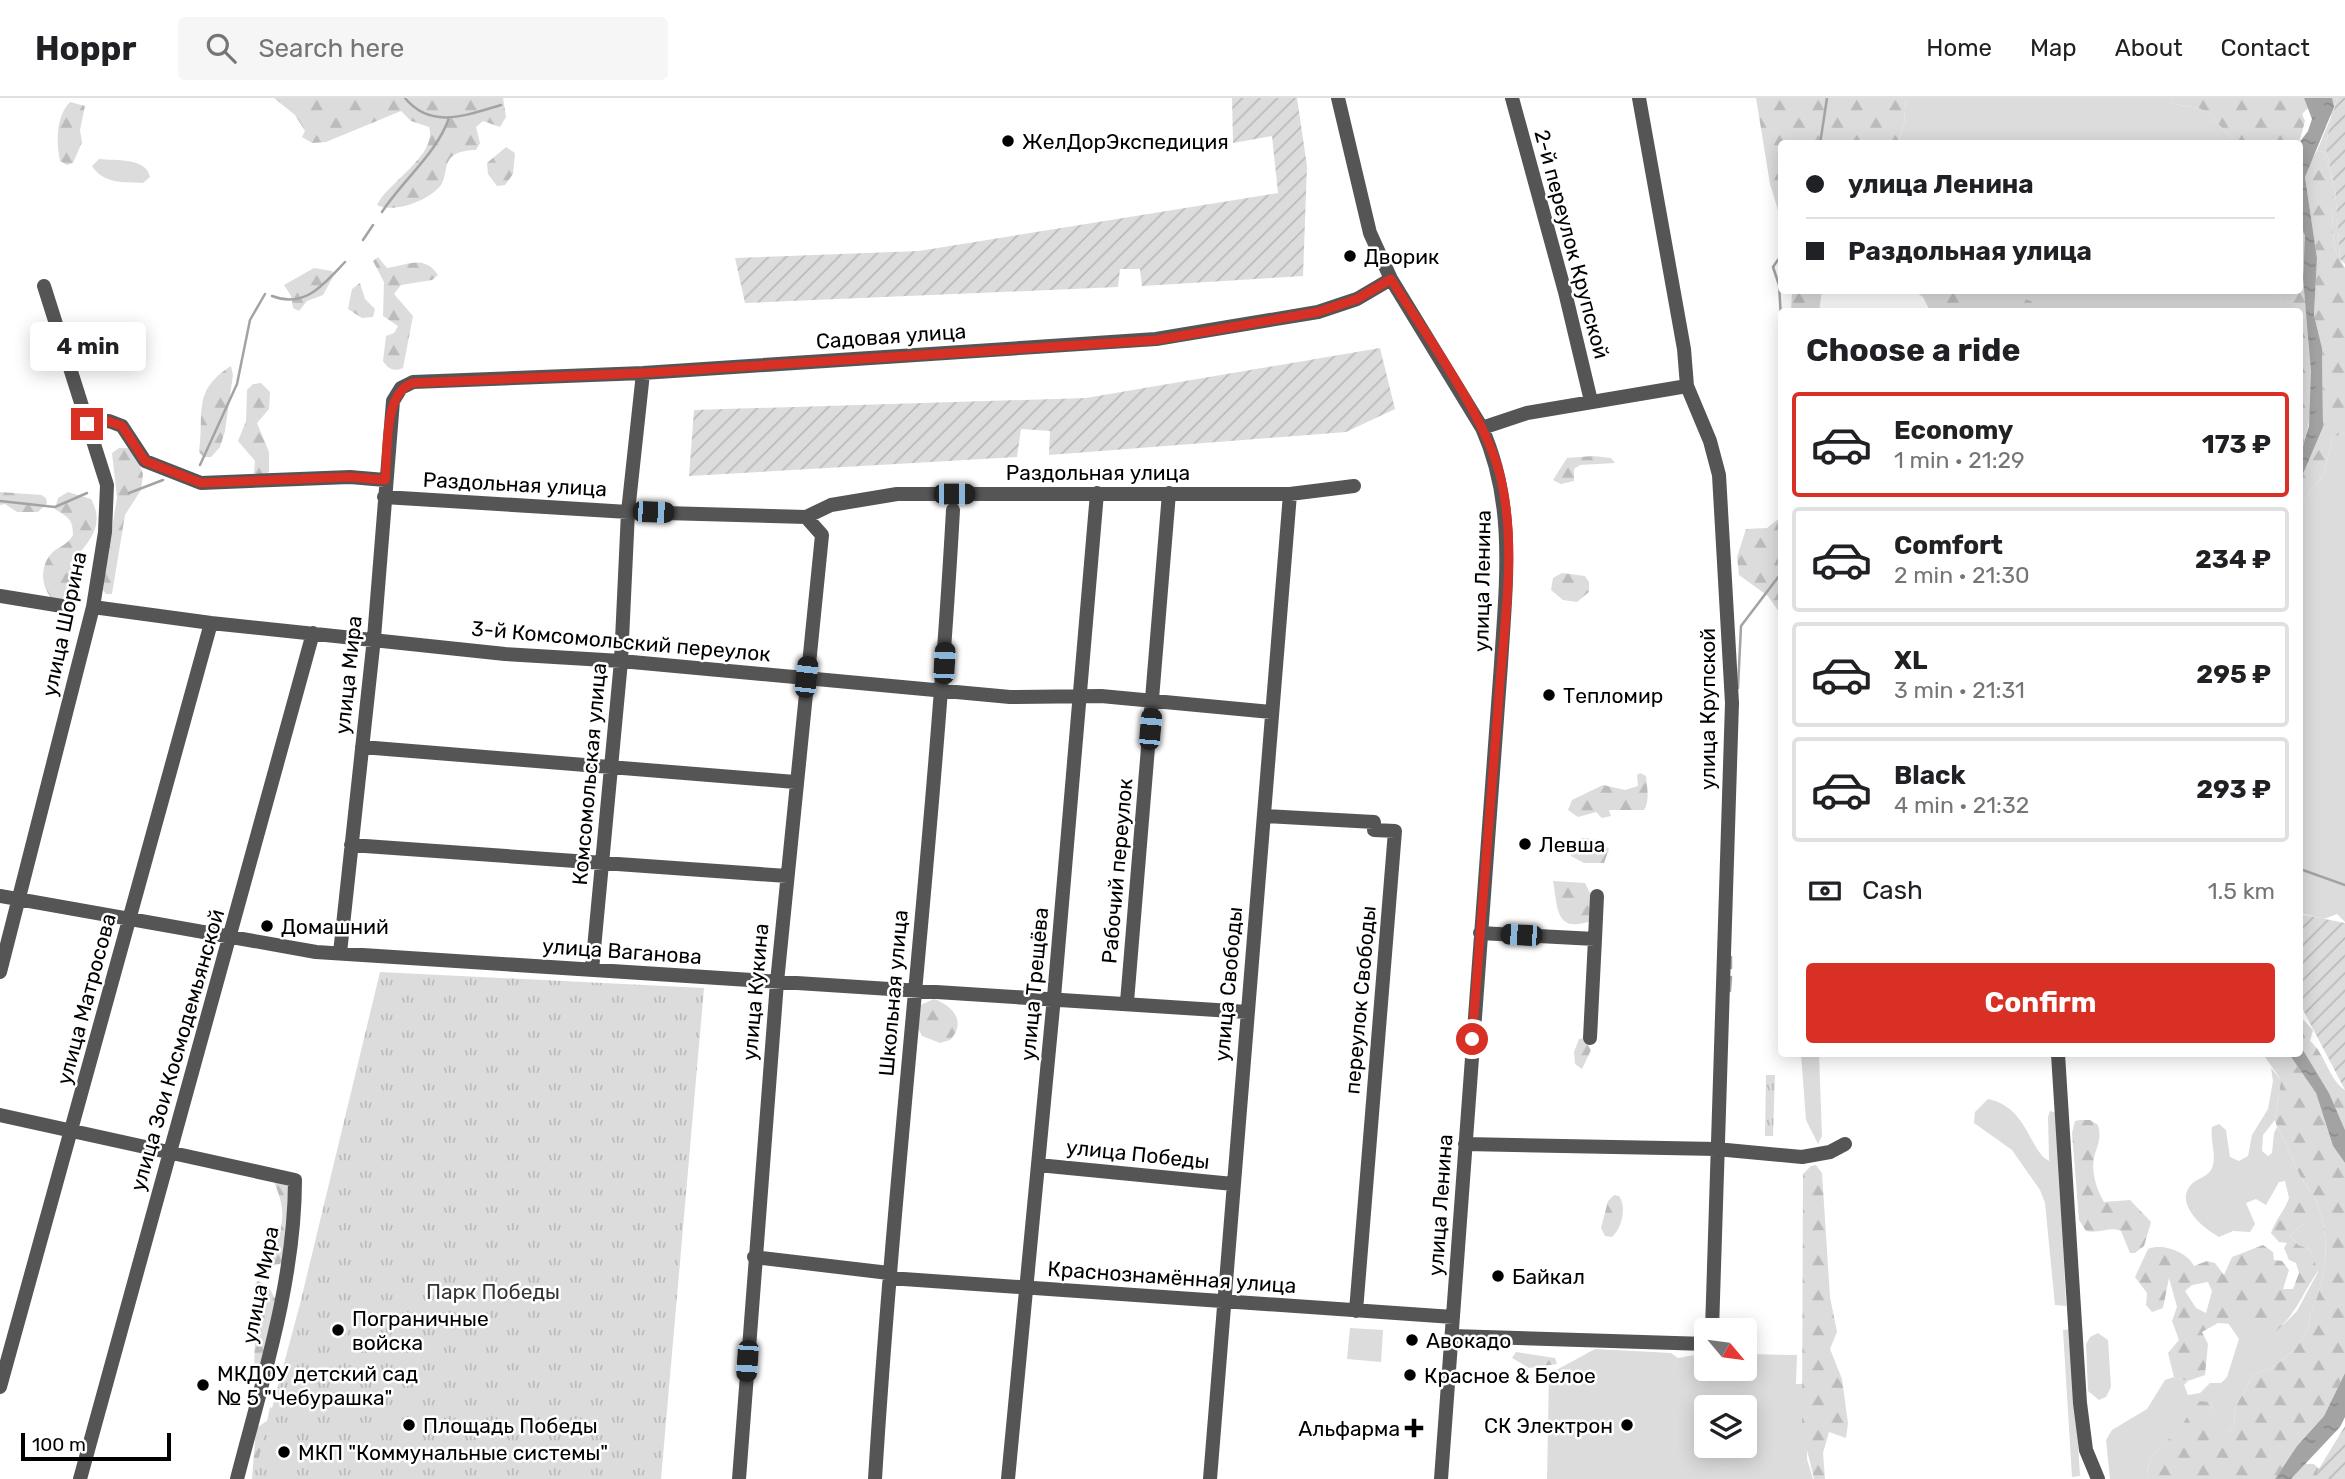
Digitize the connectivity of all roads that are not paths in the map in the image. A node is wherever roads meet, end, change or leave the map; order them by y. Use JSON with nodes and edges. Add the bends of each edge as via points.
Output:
{"nodes":[{"id":1,"x":1338,"y":98,"type":"edge"},
{"id":2,"x":1512,"y":98,"type":"edge"},
{"id":3,"x":1639,"y":98,"type":"edge"},
{"id":4,"x":1391,"y":279,"type":"junction"},
{"id":5,"x":44,"y":286,"type":"dead end"},
{"id":6,"x":643,"y":373,"type":"junction"},
{"id":7,"x":1687,"y":386,"type":"junction"},
{"id":8,"x":393,"y":401,"type":"joint"},
{"id":9,"x":1591,"y":401,"type":"junction"},
{"id":10,"x":87,"y":424,"type":"junction"},
{"id":11,"x":1482,"y":428,"type":"junction"},
{"id":12,"x":385,"y":480,"type":"junction"},
{"id":13,"x":1354,"y":486,"type":"dead end"},
{"id":14,"x":1097,"y":493,"type":"junction"},
{"id":15,"x":1169,"y":493,"type":"junction"},
{"id":16,"x":1290,"y":494,"type":"junction"},
{"id":17,"x":384,"y":497,"type":"junction"},
{"id":18,"x":953,"y":510,"type":"dead end"},
{"id":19,"x":628,"y":512,"type":"junction"},
{"id":20,"x":806,"y":517,"type":"junction"},
{"id":21,"x":0,"y":596,"type":"edge"},
{"id":22,"x":62,"y":606,"type":"dead end"},
{"id":23,"x":93,"y":607,"type":"junction"},
{"id":24,"x":211,"y":623,"type":"junction"},
{"id":25,"x":313,"y":633,"type":"junction"},
{"id":26,"x":374,"y":638,"type":"junction"},
{"id":27,"x":621,"y":661,"type":"junction"},
{"id":28,"x":806,"y":677,"type":"junction"},
{"id":29,"x":943,"y":689,"type":"junction"},
{"id":30,"x":1079,"y":699,"type":"junction"},
{"id":31,"x":1153,"y":701,"type":"junction"},
{"id":32,"x":1271,"y":712,"type":"junction"},
{"id":33,"x":362,"y":747,"type":"junction"},
{"id":34,"x":611,"y":769,"type":"junction"},
{"id":35,"x":795,"y":782,"type":"junction"},
{"id":36,"x":1264,"y":816,"type":"junction"},
{"id":37,"x":351,"y":845,"type":"junction"},
{"id":38,"x":601,"y":864,"type":"junction"},
{"id":39,"x":787,"y":876,"type":"junction"},
{"id":40,"x":0,"y":895,"type":"edge"},
{"id":41,"x":1597,"y":897,"type":"dead end"},
{"id":42,"x":19,"y":899,"type":"junction"},
{"id":43,"x":129,"y":919,"type":"junction"},
{"id":44,"x":1480,"y":933,"type":"junction"},
{"id":45,"x":230,"y":937,"type":"junction"},
{"id":46,"x":1595,"y":939,"type":"junction"},
{"id":47,"x":340,"y":953,"type":"junction"},
{"id":48,"x":592,"y":970,"type":"junction"},
{"id":49,"x":0,"y":972,"type":"edge"},
{"id":50,"x":777,"y":982,"type":"junction"},
{"id":51,"x":914,"y":988,"type":"junction"},
{"id":52,"x":1054,"y":998,"type":"junction"},
{"id":53,"x":1127,"y":1002,"type":"junction"},
{"id":54,"x":1247,"y":1012,"type":"junction"},
{"id":55,"x":1590,"y":1038,"type":"dead end"},
{"id":56,"x":2058,"y":1057,"type":"edge"},
{"id":57,"x":0,"y":1115,"type":"edge"},
{"id":58,"x":72,"y":1130,"type":"junction"},
{"id":59,"x":1465,"y":1144,"type":"junction"},
{"id":60,"x":1845,"y":1144,"type":"dead end"},
{"id":61,"x":1716,"y":1149,"type":"junction"},
{"id":62,"x":170,"y":1150,"type":"junction"},
{"id":63,"x":1038,"y":1165,"type":"junction"},
{"id":64,"x":1233,"y":1184,"type":"junction"},
{"id":65,"x":754,"y":1257,"type":"junction"},
{"id":66,"x":889,"y":1275,"type":"junction"},
{"id":67,"x":1024,"y":1289,"type":"junction"},
{"id":68,"x":1226,"y":1301,"type":"junction"},
{"id":69,"x":1356,"y":1311,"type":"junction"},
{"id":70,"x":1453,"y":1317,"type":"junction"},
{"id":71,"x":1712,"y":1318,"type":"edge"},
{"id":72,"x":1452,"y":1336,"type":"junction"},
{"id":73,"x":1694,"y":1344,"type":"edge"},
{"id":74,"x":0,"y":1387,"type":"edge"},
{"id":75,"x":80,"y":1479,"type":"edge"},
{"id":76,"x":237,"y":1479,"type":"edge"},
{"id":77,"x":739,"y":1479,"type":"edge"},
{"id":78,"x":875,"y":1479,"type":"edge"},
{"id":79,"x":1008,"y":1479,"type":"edge"},
{"id":80,"x":1210,"y":1479,"type":"edge"},
{"id":81,"x":1441,"y":1479,"type":"edge"},
{"id":82,"x":2098,"y":1479,"type":"edge"}],
"edges":[{"from":1,"to":4,"type":"street","name":"улица Ленина","via":[[1370,233]]},
{"from":2,"to":9,"type":"street","name":"2-й переулок Крупской"},
{"from":3,"to":7,"type":"street","name":"улица Крупской"},
{"from":4,"to":6,"type":"street","name":"Садовая улица","via":[[1357,299],[1318,312],[1156,340]]},
{"from":4,"to":11,"type":"street","name":"улица Ленина"},
{"from":5,"to":10,"type":"street","name":"улица Шорина"},
{"from":6,"to":8,"type":"street","name":"Садовая улица","via":[[413,383],[401,388]]},
{"from":6,"to":19,"type":"street","name":"Комсомольская улица"},
{"from":7,"to":9,"type":"street"},
{"from":7,"to":61,"type":"street","name":"улица Крупской","via":[[1710,441],[1718,475],[1732,703]]},
{"from":8,"to":12,"type":"street","name":"улица Мира"},
{"from":9,"to":11,"type":"street","via":[[1527,413]]},
{"from":10,"to":12,"type":"street","via":[[108,421],[122,426],[145,461],[201,483],[350,477]]},
{"from":10,"to":23,"type":"street","name":"улица Шорина","via":[[108,495]]},
{"from":11,"to":44,"type":"street","name":"улица Ленина","via":[[1501,479],[1507,574]]},
{"from":12,"to":17,"type":"street","name":"улица Мира"},
{"from":13,"to":16,"type":"street","name":"Раздольная улица"},
{"from":14,"to":15,"type":"street","name":"Раздольная улица"},
{"from":14,"to":20,"type":"street","name":"Раздольная улица","via":[[897,494],[831,505]]},
{"from":14,"to":30,"type":"street","name":"улица Трещёва"},
{"from":15,"to":16,"type":"street","name":"Раздольная улица"},
{"from":15,"to":31,"type":"street","name":"Рабочий переулок"},
{"from":16,"to":32,"type":"street","name":"улица Свободы"},
{"from":17,"to":19,"type":"street","name":"Раздольная улица"},
{"from":17,"to":26,"type":"street","name":"улица Мира"},
{"from":18,"to":29,"type":"street","name":"Школьная улица"},
{"from":19,"to":20,"type":"street","name":"Раздольная улица"},
{"from":19,"to":27,"type":"street","name":"Комсомольская улица"},
{"from":20,"to":28,"type":"street","name":"улица Кукина","via":[[822,535]]},
{"from":21,"to":22,"type":"street"},
{"from":23,"to":24,"type":"street","name":"3-й Комсомольский переулок"},
{"from":23,"to":42,"type":"street","name":"улица Шорина"},
{"from":24,"to":25,"type":"street","name":"3-й Комсомольский переулок"},
{"from":24,"to":43,"type":"street","name":"улица Матросова"},
{"from":25,"to":26,"type":"street","name":"3-й Комсомольский переулок"},
{"from":25,"to":45,"type":"street","name":"улица Зои Космодемьянской"},
{"from":26,"to":27,"type":"street","name":"3-й Комсомольский переулок","via":[[505,654]]},
{"from":26,"to":33,"type":"street","name":"улица Мира"},
{"from":27,"to":28,"type":"street","name":"3-й Комсомольский переулок"},
{"from":27,"to":34,"type":"street","name":"Комсомольская улица"},
{"from":28,"to":29,"type":"street","name":"3-й Комсомольский переулок"},
{"from":28,"to":35,"type":"street","name":"улица Кукина"},
{"from":29,"to":30,"type":"street","name":"3-й Комсомольский переулок"},
{"from":29,"to":51,"type":"street","name":"Школьная улица"},
{"from":30,"to":31,"type":"street","name":"3-й Комсомольский переулок","via":[[1101,696]]},
{"from":30,"to":52,"type":"street","name":"улица Трещёва"},
{"from":31,"to":32,"type":"street","name":"3-й Комсомольский переулок"},
{"from":31,"to":53,"type":"street","name":"Рабочий переулок"},
{"from":32,"to":36,"type":"street","name":"улица Свободы"},
{"from":33,"to":34,"type":"street"},
{"from":33,"to":37,"type":"street","name":"улица Мира"},
{"from":34,"to":35,"type":"street"},
{"from":34,"to":38,"type":"street","name":"Комсомольская улица"},
{"from":35,"to":39,"type":"street","name":"улица Кукина"},
{"from":36,"to":54,"type":"street","name":"улица Свободы"},
{"from":36,"to":69,"type":"street","name":"переулок Свободы","via":[[1374,822],[1374,830],[1395,831]]},
{"from":37,"to":38,"type":"street"},
{"from":37,"to":47,"type":"street","name":"улица Мира"},
{"from":38,"to":39,"type":"street"},
{"from":38,"to":48,"type":"street","name":"Комсомольская улица"},
{"from":39,"to":50,"type":"street","name":"улица Кукина"},
{"from":40,"to":42,"type":"street","name":"улица Ваганова"},
{"from":41,"to":46,"type":"street"},
{"from":42,"to":43,"type":"street","name":"улица Ваганова"},
{"from":42,"to":49,"type":"street","name":"улица Шорина"},
{"from":43,"to":45,"type":"street","name":"улица Ваганова"},
{"from":43,"to":58,"type":"street","name":"улица Матросова"},
{"from":44,"to":46,"type":"street"},
{"from":44,"to":59,"type":"street","name":"улица Ленина"},
{"from":45,"to":47,"type":"street","name":"улица Ваганова"},
{"from":45,"to":62,"type":"street","name":"улица Зои Космодемьянской"},
{"from":46,"to":55,"type":"street"},
{"from":47,"to":48,"type":"street","name":"улица Ваганова"},
{"from":48,"to":50,"type":"street","name":"улица Ваганова"},
{"from":50,"to":51,"type":"street","name":"улица Ваганова"},
{"from":50,"to":65,"type":"street","name":"улица Кукина"},
{"from":51,"to":52,"type":"street","name":"улица Ваганова"},
{"from":51,"to":66,"type":"street","name":"Школьная улица"},
{"from":52,"to":53,"type":"street","name":"улица Ваганова"},
{"from":52,"to":63,"type":"street","name":"улица Трещёва"},
{"from":53,"to":54,"type":"street","name":"улица Ваганова"},
{"from":54,"to":64,"type":"street","name":"улица Свободы"},
{"from":56,"to":82,"type":"street","via":[[2080,1403],[2086,1450]]},
{"from":57,"to":58,"type":"street"},
{"from":58,"to":62,"type":"street"},
{"from":58,"to":74,"type":"street","name":"улица Матросова"},
{"from":59,"to":61,"type":"street"},
{"from":59,"to":70,"type":"street","name":"улица Ленина"},
{"from":60,"to":61,"type":"street","via":[[1802,1157]]},
{"from":61,"to":71,"type":"street","name":"улица Крупской"},
{"from":62,"to":75,"type":"street","name":"улица Зои Космодемьянской"},
{"from":62,"to":76,"type":"street","name":"улица Мира","via":[[295,1180],[295,1215],[281,1300]]},
{"from":63,"to":64,"type":"street","name":"улица Победы"},
{"from":63,"to":67,"type":"street","name":"улица Трещёва"},
{"from":64,"to":68,"type":"street","name":"улица Свободы"},
{"from":65,"to":66,"type":"street","name":"Краснознамённая улица"},
{"from":65,"to":77,"type":"street","name":"улица Кукина"},
{"from":66,"to":67,"type":"street","name":"Краснознамённая улица"},
{"from":66,"to":78,"type":"street","name":"Школьная улица"},
{"from":67,"to":68,"type":"street","name":"Краснознамённая улица"},
{"from":67,"to":79,"type":"street","name":"улица Трещёва"},
{"from":68,"to":69,"type":"street","name":"Краснознамённая улица"},
{"from":68,"to":80,"type":"street","name":"улица Свободы"},
{"from":69,"to":70,"type":"street","name":"Краснознамённая улица"},
{"from":70,"to":72,"type":"street","name":"улица Ленина"},
{"from":72,"to":73,"type":"street"},
{"from":72,"to":81,"type":"street","name":"улица Ленина"}]}
